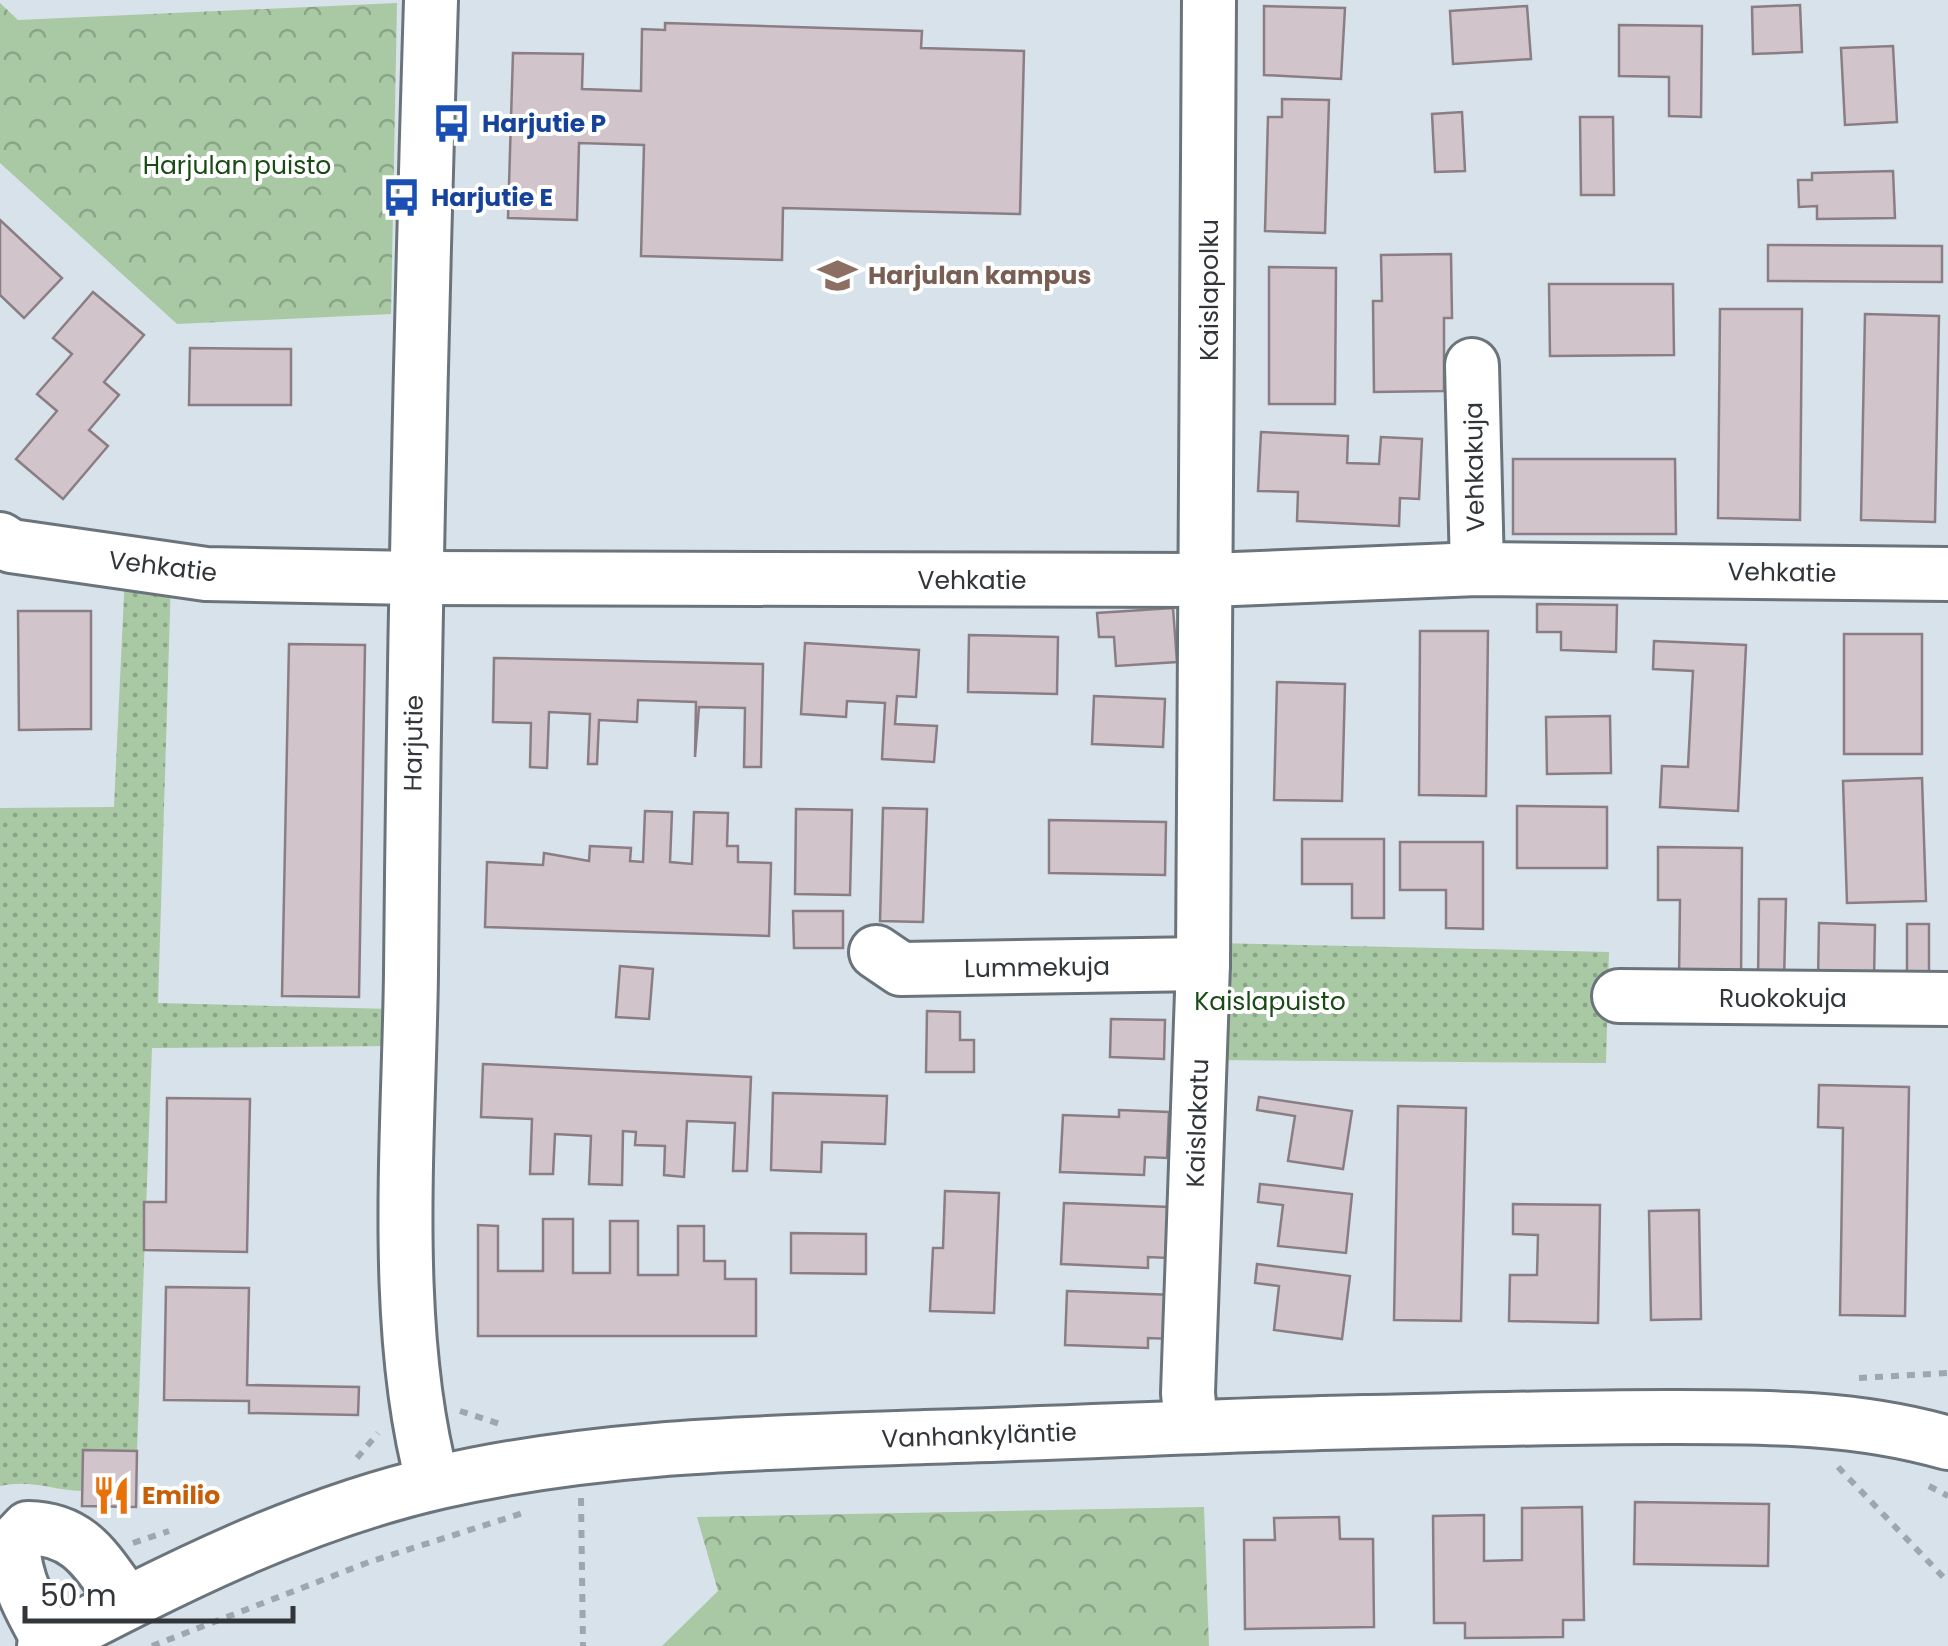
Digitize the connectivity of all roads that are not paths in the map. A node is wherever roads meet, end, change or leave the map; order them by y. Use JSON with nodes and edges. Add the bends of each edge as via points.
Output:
{"nodes":[{"id":1,"x":431,"y":0,"type":"edge"},
{"id":2,"x":1209,"y":0,"type":"edge"},
{"id":3,"x":1472,"y":365,"type":"dead end"},
{"id":4,"x":0,"y":540,"type":"edge"},
{"id":5,"x":1476,"y":569,"type":"junction"},
{"id":6,"x":1948,"y":574,"type":"edge"},
{"id":7,"x":414,"y":578,"type":"junction"},
{"id":8,"x":1209,"y":580,"type":"junction"},
{"id":9,"x":876,"y":952,"type":"dead end"},
{"id":10,"x":1203,"y":964,"type":"junction"},
{"id":11,"x":1619,"y":996,"type":"dead end"},
{"id":12,"x":1948,"y":999,"type":"edge"},
{"id":13,"x":1191,"y":1426,"type":"junction"},
{"id":14,"x":1934,"y":1462,"type":"edge"},
{"id":15,"x":433,"y":1483,"type":"junction"},
{"id":16,"x":140,"y":1624,"type":"edge"},
{"id":17,"x":47,"y":1644,"type":"edge"}],
"edges":[{"from":1,"to":7,"type":"street","name":"Harjutie"},
{"from":2,"to":8,"type":"street","name":"Kaislapolku"},
{"from":3,"to":5,"type":"street","name":"Vehkakuja"},
{"from":4,"to":7,"type":"street","name":"Vehkatie","via":[[206,574]]},
{"from":5,"to":6,"type":"street","name":"Vehkatie"},
{"from":5,"to":8,"type":"street","name":"Vehkatie"},
{"from":7,"to":8,"type":"street","name":"Vehkatie"},
{"from":7,"to":15,"type":"street","name":"Harjutie","via":[[409,1281],[416,1421]]},
{"from":8,"to":10,"type":"street","name":"Kaislakatu"},
{"from":9,"to":10,"type":"street","name":"Lummekuja","via":[[902,969]]},
{"from":10,"to":13,"type":"street","name":"Kaislakatu"},
{"from":11,"to":12,"type":"street","name":"Ruokokuja"},
{"from":13,"to":14,"type":"street","name":"Vanhankyläntie","via":[[1795,1416],[1871,1424]]},
{"from":13,"to":15,"type":"street","name":"Vanhankyläntie","via":[[690,1445],[516,1465]]},
{"from":15,"to":16,"type":"street","name":"Vanhankyläntie","via":[[305,1523],[192,1569]]},
{"from":16,"to":17,"type":"street","name":"Vanhankyläntie"},
{"from":16,"to":17,"type":"street","via":[[76,1539],[55,1528],[28,1528],[14,1544],[14,1561]]}]}
